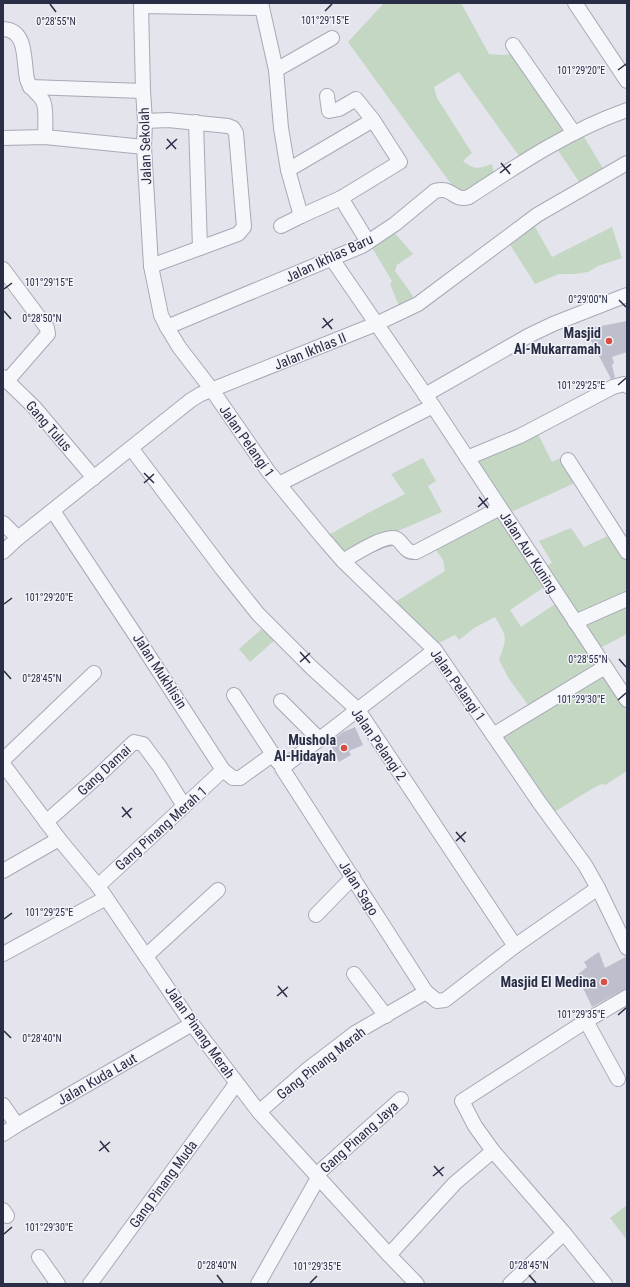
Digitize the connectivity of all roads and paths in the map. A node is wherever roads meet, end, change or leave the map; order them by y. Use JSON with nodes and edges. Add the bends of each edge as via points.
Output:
{"nodes":[{"id":1,"x":575,"y":3,"type":"edge"},
{"id":2,"x":261,"y":6,"type":"edge"},
{"id":3,"x":3,"y":29,"type":"edge"},
{"id":4,"x":332,"y":38,"type":"dead end"},
{"id":5,"x":513,"y":45,"type":"dead end"},
{"id":6,"x":276,"y":70,"type":"junction"},
{"id":7,"x":627,"y":81,"type":"edge"},
{"id":8,"x":30,"y":87,"type":"junction"},
{"id":9,"x":143,"y":91,"type":"junction"},
{"id":10,"x":327,"y":96,"type":"dead end"},
{"id":11,"x":627,"y":110,"type":"edge"},
{"id":12,"x":373,"y":120,"type":"junction"},
{"id":13,"x":145,"y":121,"type":"junction"},
{"id":14,"x":196,"y":122,"type":"junction"},
{"id":15,"x":574,"y":133,"type":"junction"},
{"id":16,"x":45,"y":137,"type":"junction"},
{"id":17,"x":3,"y":138,"type":"edge"},
{"id":18,"x":144,"y":147,"type":"junction"},
{"id":19,"x":627,"y":163,"type":"edge"},
{"id":20,"x":288,"y":170,"type":"junction"},
{"id":21,"x":341,"y":198,"type":"junction"},
{"id":22,"x":301,"y":216,"type":"junction"},
{"id":23,"x":282,"y":226,"type":"dead end"},
{"id":24,"x":368,"y":242,"type":"junction"},
{"id":25,"x":200,"y":248,"type":"junction"},
{"id":26,"x":332,"y":259,"type":"junction"},
{"id":27,"x":151,"y":266,"type":"junction"},
{"id":28,"x":3,"y":269,"type":"edge"},
{"id":29,"x":627,"y":295,"type":"edge"},
{"id":30,"x":376,"y":324,"type":"junction"},
{"id":31,"x":167,"y":327,"type":"junction"},
{"id":32,"x":5,"y":379,"type":"edge"},
{"id":33,"x":627,"y":386,"type":"edge"},
{"id":34,"x":212,"y":390,"type":"junction"},
{"id":35,"x":425,"y":394,"type":"junction"},
{"id":36,"x":433,"y":406,"type":"junction"},
{"id":37,"x":131,"y":448,"type":"junction"},
{"id":38,"x":467,"y":458,"type":"junction"},
{"id":39,"x":568,"y":460,"type":"dead end"},
{"id":40,"x":94,"y":478,"type":"junction"},
{"id":41,"x":278,"y":484,"type":"junction"},
{"id":42,"x":500,"y":508,"type":"junction"},
{"id":43,"x":53,"y":511,"type":"junction"},
{"id":44,"x":3,"y":523,"type":"edge"},
{"id":45,"x":18,"y":538,"type":"junction"},
{"id":46,"x":3,"y":552,"type":"edge"},
{"id":47,"x":627,"y":552,"type":"edge"},
{"id":48,"x":343,"y":561,"type":"junction"},
{"id":49,"x":627,"y":599,"type":"edge"},
{"id":50,"x":575,"y":622,"type":"junction"},
{"id":51,"x":435,"y":650,"type":"junction"},
{"id":52,"x":605,"y":667,"type":"junction"},
{"id":53,"x":94,"y":674,"type":"dead end"},
{"id":54,"x":234,"y":695,"type":"dead end"},
{"id":55,"x":627,"y":700,"type":"edge"},
{"id":56,"x":281,"y":701,"type":"dead end"},
{"id":57,"x":358,"y":710,"type":"junction"},
{"id":58,"x":494,"y":735,"type":"junction"},
{"id":59,"x":319,"y":739,"type":"junction"},
{"id":60,"x":272,"y":755,"type":"junction"},
{"id":61,"x":3,"y":760,"type":"edge"},
{"id":62,"x":3,"y":764,"type":"edge"},
{"id":63,"x":282,"y":768,"type":"junction"},
{"id":64,"x":224,"y":770,"type":"junction"},
{"id":65,"x":184,"y":806,"type":"junction"},
{"id":66,"x":46,"y":822,"type":"junction"},
{"id":67,"x":59,"y":839,"type":"junction"},
{"id":68,"x":3,"y":871,"type":"edge"},
{"id":69,"x":352,"y":877,"type":"junction"},
{"id":70,"x":98,"y":886,"type":"junction"},
{"id":71,"x":598,"y":888,"type":"junction"},
{"id":72,"x":218,"y":890,"type":"dead end"},
{"id":73,"x":106,"y":898,"type":"junction"},
{"id":74,"x":316,"y":915,"type":"dead end"},
{"id":75,"x":515,"y":946,"type":"junction"},
{"id":76,"x":627,"y":948,"type":"edge"},
{"id":77,"x":3,"y":954,"type":"edge"},
{"id":78,"x":146,"y":956,"type":"junction"},
{"id":79,"x":354,"y":974,"type":"dead end"},
{"id":80,"x":426,"y":992,"type":"junction"},
{"id":81,"x":627,"y":997,"type":"edge"},
{"id":82,"x":386,"y":1016,"type":"junction"},
{"id":83,"x":586,"y":1021,"type":"junction"},
{"id":84,"x":192,"y":1024,"type":"junction"},
{"id":85,"x":618,"y":1079,"type":"dead end"},
{"id":86,"x":236,"y":1084,"type":"junction"},
{"id":87,"x":401,"y":1099,"type":"dead end"},
{"id":88,"x":3,"y":1105,"type":"edge"},
{"id":89,"x":259,"y":1112,"type":"junction"},
{"id":90,"x":17,"y":1125,"type":"junction"},
{"id":91,"x":3,"y":1134,"type":"edge"},
{"id":92,"x":493,"y":1151,"type":"junction"},
{"id":93,"x":317,"y":1177,"type":"junction"},
{"id":94,"x":564,"y":1233,"type":"junction"},
{"id":95,"x":388,"y":1255,"type":"junction"},
{"id":96,"x":39,"y":1257,"type":"dead end"},
{"id":97,"x":58,"y":1284,"type":"edge"},
{"id":98,"x":90,"y":1284,"type":"edge"},
{"id":99,"x":258,"y":1284,"type":"edge"},
{"id":100,"x":417,"y":1284,"type":"edge"},
{"id":101,"x":510,"y":1284,"type":"edge"},
{"id":102,"x":605,"y":1284,"type":"edge"}],
"edges":[{"from":1,"to":7,"type":"street"},
{"from":2,"to":6,"type":"street"},
{"from":2,"to":9,"type":"street","name":"Jalan Sekolah","via":[[141,6]]},
{"from":3,"to":8,"type":"street","via":[[14,32],[22,42]]},
{"from":4,"to":6,"type":"street"},
{"from":5,"to":15,"type":"street"},
{"from":6,"to":20,"type":"street"},
{"from":8,"to":9,"type":"street"},
{"from":8,"to":16,"type":"street","via":[[45,107]]},
{"from":9,"to":13,"type":"street","name":"Jalan Sekolah"},
{"from":10,"to":12,"type":"street","via":[[329,111],[356,98]]},
{"from":11,"to":15,"type":"street","name":"Jalan Ikhlas Baru"},
{"from":12,"to":20,"type":"street"},
{"from":12,"to":21,"type":"street","via":[[400,162]]},
{"from":13,"to":14,"type":"street"},
{"from":13,"to":18,"type":"street","name":"Jalan Sekolah"},
{"from":14,"to":25,"type":"street"},
{"from":14,"to":25,"type":"street","via":[[228,126],[236,133],[244,227],[238,234]]},
{"from":15,"to":24,"type":"street","name":"Jalan Ikhlas Baru","via":[[469,197],[463,199],[442,189],[435,191],[395,224]]},
{"from":16,"to":17,"type":"street"},
{"from":16,"to":18,"type":"street"},
{"from":18,"to":27,"type":"street","name":"Jalan Sekolah"},
{"from":19,"to":30,"type":"street","name":"Jalan Ikhlas II","via":[[537,215],[418,304]]},
{"from":20,"to":22,"type":"street"},
{"from":21,"to":22,"type":"street"},
{"from":21,"to":24,"type":"street"},
{"from":22,"to":23,"type":"street"},
{"from":24,"to":26,"type":"street","name":"Jalan Ikhlas Baru"},
{"from":25,"to":27,"type":"street"},
{"from":26,"to":30,"type":"street","name":"Jalan Aur Kuning"},
{"from":26,"to":31,"type":"street","name":"Jalan Ikhlas Baru"},
{"from":27,"to":31,"type":"street","name":"Jalan Sekolah","via":[[161,315]]},
{"from":28,"to":32,"type":"street","via":[[48,334]]},
{"from":29,"to":35,"type":"street","via":[[528,336]]},
{"from":30,"to":34,"type":"street","name":"Jalan Ikhlas II"},
{"from":30,"to":35,"type":"street","name":"Jalan Aur Kuning"},
{"from":31,"to":34,"type":"street","name":"Jalan Sekolah"},
{"from":32,"to":40,"type":"street","name":"Gang Tulus","via":[[34,407]]},
{"from":33,"to":38,"type":"street","via":[[624,384],[613,387],[520,436]]},
{"from":34,"to":37,"type":"street","name":"Jalan Ikhlas II","via":[[191,400]]},
{"from":34,"to":41,"type":"street","name":"Jalan Pelangi 1"},
{"from":35,"to":36,"type":"street","name":"Jalan Aur Kuning"},
{"from":36,"to":38,"type":"street","name":"Jalan Aur Kuning"},
{"from":36,"to":41,"type":"street"},
{"from":37,"to":40,"type":"street","name":"Jalan Ikhlas II"},
{"from":37,"to":57,"type":"street","name":"Jalan Pelangi 2","via":[[258,614]]},
{"from":38,"to":42,"type":"street","name":"Jalan Aur Kuning"},
{"from":39,"to":47,"type":"street"},
{"from":40,"to":43,"type":"street","name":"Jalan Ikhlas II"},
{"from":41,"to":48,"type":"street","name":"Jalan Pelangi 1"},
{"from":42,"to":48,"type":"street","via":[[416,552],[408,551],[397,540],[389,538]]},
{"from":42,"to":50,"type":"street","name":"Jalan Aur Kuning"},
{"from":43,"to":45,"type":"street","name":"Jalan Ikhlas II"},
{"from":43,"to":64,"type":"street","name":"Jalan Mukhlisin"},
{"from":44,"to":45,"type":"street"},
{"from":45,"to":46,"type":"street","name":"Jalan Ikhlas II"},
{"from":48,"to":51,"type":"street","name":"Jalan Pelangi 1"},
{"from":49,"to":50,"type":"street"},
{"from":50,"to":52,"type":"street","name":"Jalan Aur Kuning"},
{"from":51,"to":57,"type":"street"},
{"from":51,"to":58,"type":"street","name":"Jalan Pelangi 1"},
{"from":52,"to":55,"type":"street","name":"Jalan Aur Kuning"},
{"from":52,"to":58,"type":"street"},
{"from":53,"to":61,"type":"street"},
{"from":54,"to":60,"type":"street"},
{"from":56,"to":59,"type":"street"},
{"from":57,"to":59,"type":"street"},
{"from":57,"to":75,"type":"street","name":"Jalan Pelangi 2"},
{"from":58,"to":71,"type":"street","name":"Jalan Pelangi 1","via":[[585,865]]},
{"from":59,"to":63,"type":"street"},
{"from":60,"to":63,"type":"street"},
{"from":60,"to":64,"type":"street","via":[[240,778],[232,778]]},
{"from":62,"to":66,"type":"street","name":"Jalan Pinang Merah"},
{"from":63,"to":69,"type":"street","name":"Jalan Sago"},
{"from":64,"to":65,"type":"street","name":"Gang Pinang Merah 1"},
{"from":65,"to":66,"type":"street","name":"Gang Damai","via":[[143,744],[134,742]]},
{"from":65,"to":70,"type":"street","name":"Gang Pinang Merah 1"},
{"from":66,"to":67,"type":"street","name":"Jalan Pinang Merah"},
{"from":67,"to":68,"type":"street"},
{"from":67,"to":70,"type":"street","name":"Jalan Pinang Merah"},
{"from":69,"to":74,"type":"street"},
{"from":69,"to":80,"type":"street","name":"Jalan Sago"},
{"from":70,"to":73,"type":"street","name":"Jalan Pinang Merah"},
{"from":71,"to":75,"type":"street"},
{"from":71,"to":76,"type":"street","name":"Jalan Pelangi 1"},
{"from":72,"to":78,"type":"street"},
{"from":73,"to":77,"type":"street"},
{"from":73,"to":78,"type":"street","name":"Jalan Pinang Merah"},
{"from":75,"to":80,"type":"street","via":[[445,1000],[437,1001]]},
{"from":78,"to":84,"type":"street","name":"Jalan Pinang Merah"},
{"from":79,"to":82,"type":"street"},
{"from":80,"to":82,"type":"street","name":"Gang Pinang Merah"},
{"from":81,"to":83,"type":"street"},
{"from":82,"to":89,"type":"street","name":"Gang Pinang Merah","via":[[355,1033],[308,1069]]},
{"from":83,"to":85,"type":"street"},
{"from":83,"to":92,"type":"street","via":[[462,1101],[475,1126]]},
{"from":84,"to":86,"type":"street","name":"Jalan Pinang Merah"},
{"from":84,"to":90,"type":"street","name":"Jalan Kuda Laut"},
{"from":86,"to":89,"type":"street","name":"Jalan Pinang Merah"},
{"from":86,"to":98,"type":"street","name":"Gang Pinang Muda"},
{"from":87,"to":93,"type":"street","name":"Gang Pinang Jaya"},
{"from":88,"to":90,"type":"street"},
{"from":89,"to":93,"type":"street","name":"Jalan Pinang Merah"},
{"from":90,"to":91,"type":"street","name":"Jalan Kuda Laut"},
{"from":92,"to":94,"type":"street"},
{"from":92,"to":95,"type":"street","via":[[455,1183]]},
{"from":93,"to":95,"type":"street","name":"Jalan Pinang Merah"},
{"from":93,"to":99,"type":"street","name":"Gang Pinang Jaya"},
{"from":94,"to":101,"type":"street"},
{"from":94,"to":102,"type":"street"},
{"from":95,"to":100,"type":"street","name":"Jalan Pinang Merah"},
{"from":96,"to":97,"type":"street"}]}
